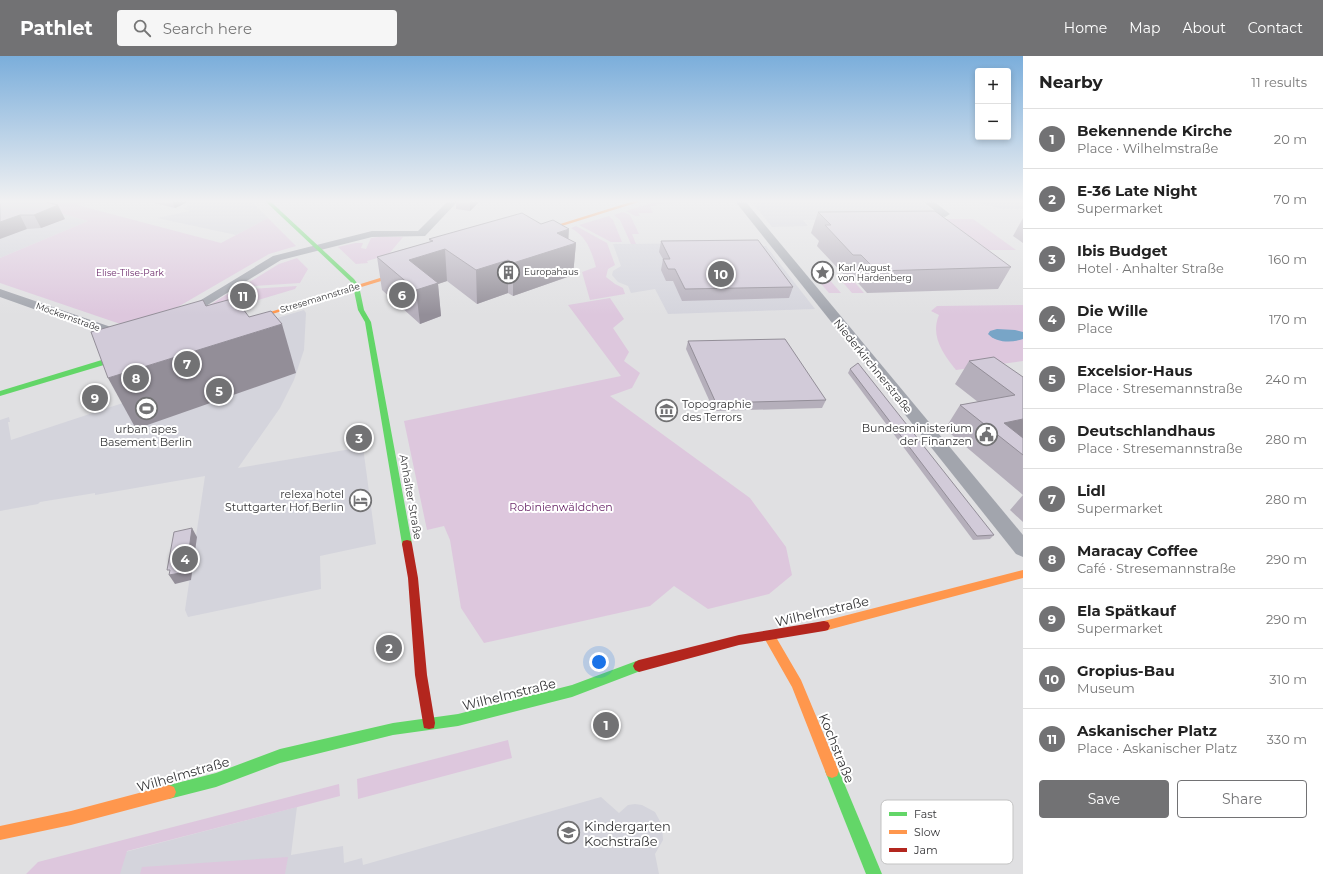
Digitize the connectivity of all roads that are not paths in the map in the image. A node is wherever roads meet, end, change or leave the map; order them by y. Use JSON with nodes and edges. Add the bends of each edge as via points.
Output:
{"nodes":[{"id":1,"x":308,"y":239,"type":"edge"},
{"id":2,"x":352,"y":239,"type":"edge"},
{"id":3,"x":423,"y":239,"type":"edge"},
{"id":4,"x":771,"y":239,"type":"edge"},
{"id":5,"x":428,"y":244,"type":"edge"},
{"id":6,"x":317,"y":247,"type":"junction"},
{"id":7,"x":415,"y":265,"type":"edge"},
{"id":8,"x":354,"y":283,"type":"junction"},
{"id":9,"x":0,"y":293,"type":"edge"},
{"id":10,"x":240,"y":314,"type":"edge"},
{"id":11,"x":172,"y":321,"type":"edge"},
{"id":12,"x":236,"y":323,"type":"edge"},
{"id":13,"x":124,"y":350,"type":"junction"},
{"id":14,"x":141,"y":351,"type":"edge"},
{"id":15,"x":0,"y":384,"type":"edge"},
{"id":16,"x":0,"y":394,"type":"edge"},
{"id":17,"x":1023,"y":549,"type":"edge"},
{"id":18,"x":1023,"y":574,"type":"edge"},
{"id":19,"x":769,"y":636,"type":"junction"},
{"id":20,"x":429,"y":723,"type":"junction"},
{"id":21,"x":0,"y":834,"type":"edge"},
{"id":22,"x":874,"y":874,"type":"edge"}],
"edges":[{"from":1,"to":6,"type":"main road"},
{"from":2,"to":6,"type":"street"},
{"from":3,"to":5,"type":"street"},
{"from":4,"to":17,"type":"street","name":"Niederkirchnerstraße"},
{"from":6,"to":8,"type":"main road"},
{"from":6,"to":11,"type":"street","via":[[278,258]]},
{"from":7,"to":8,"type":"main road","name":"Stresemannstraße"},
{"from":8,"to":10,"type":"main road","name":"Stresemannstraße"},
{"from":8,"to":12,"type":"main road","name":"Stresemannstraße"},
{"from":8,"to":20,"type":"main road","name":"Anhalter Straße","via":[[369,328],[414,578],[421,675]]},
{"from":9,"to":13,"type":"street","name":"Möckernstraße","via":[[106,330]]},
{"from":13,"to":14,"type":"main road"},
{"from":13,"to":15,"type":"main road"},
{"from":13,"to":16,"type":"main road"},
{"from":18,"to":19,"type":"main road","name":"Wilhelmstraße","via":[[823,626]]},
{"from":19,"to":20,"type":"main road","name":"Wilhelmstraße","via":[[738,640],[647,663],[572,691],[488,713]]},
{"from":19,"to":22,"type":"main road","name":"Kochstraße","via":[[797,684]]},
{"from":20,"to":21,"type":"main road","name":"Wilhelmstraße","via":[[365,734],[280,756],[216,780]]}]}
